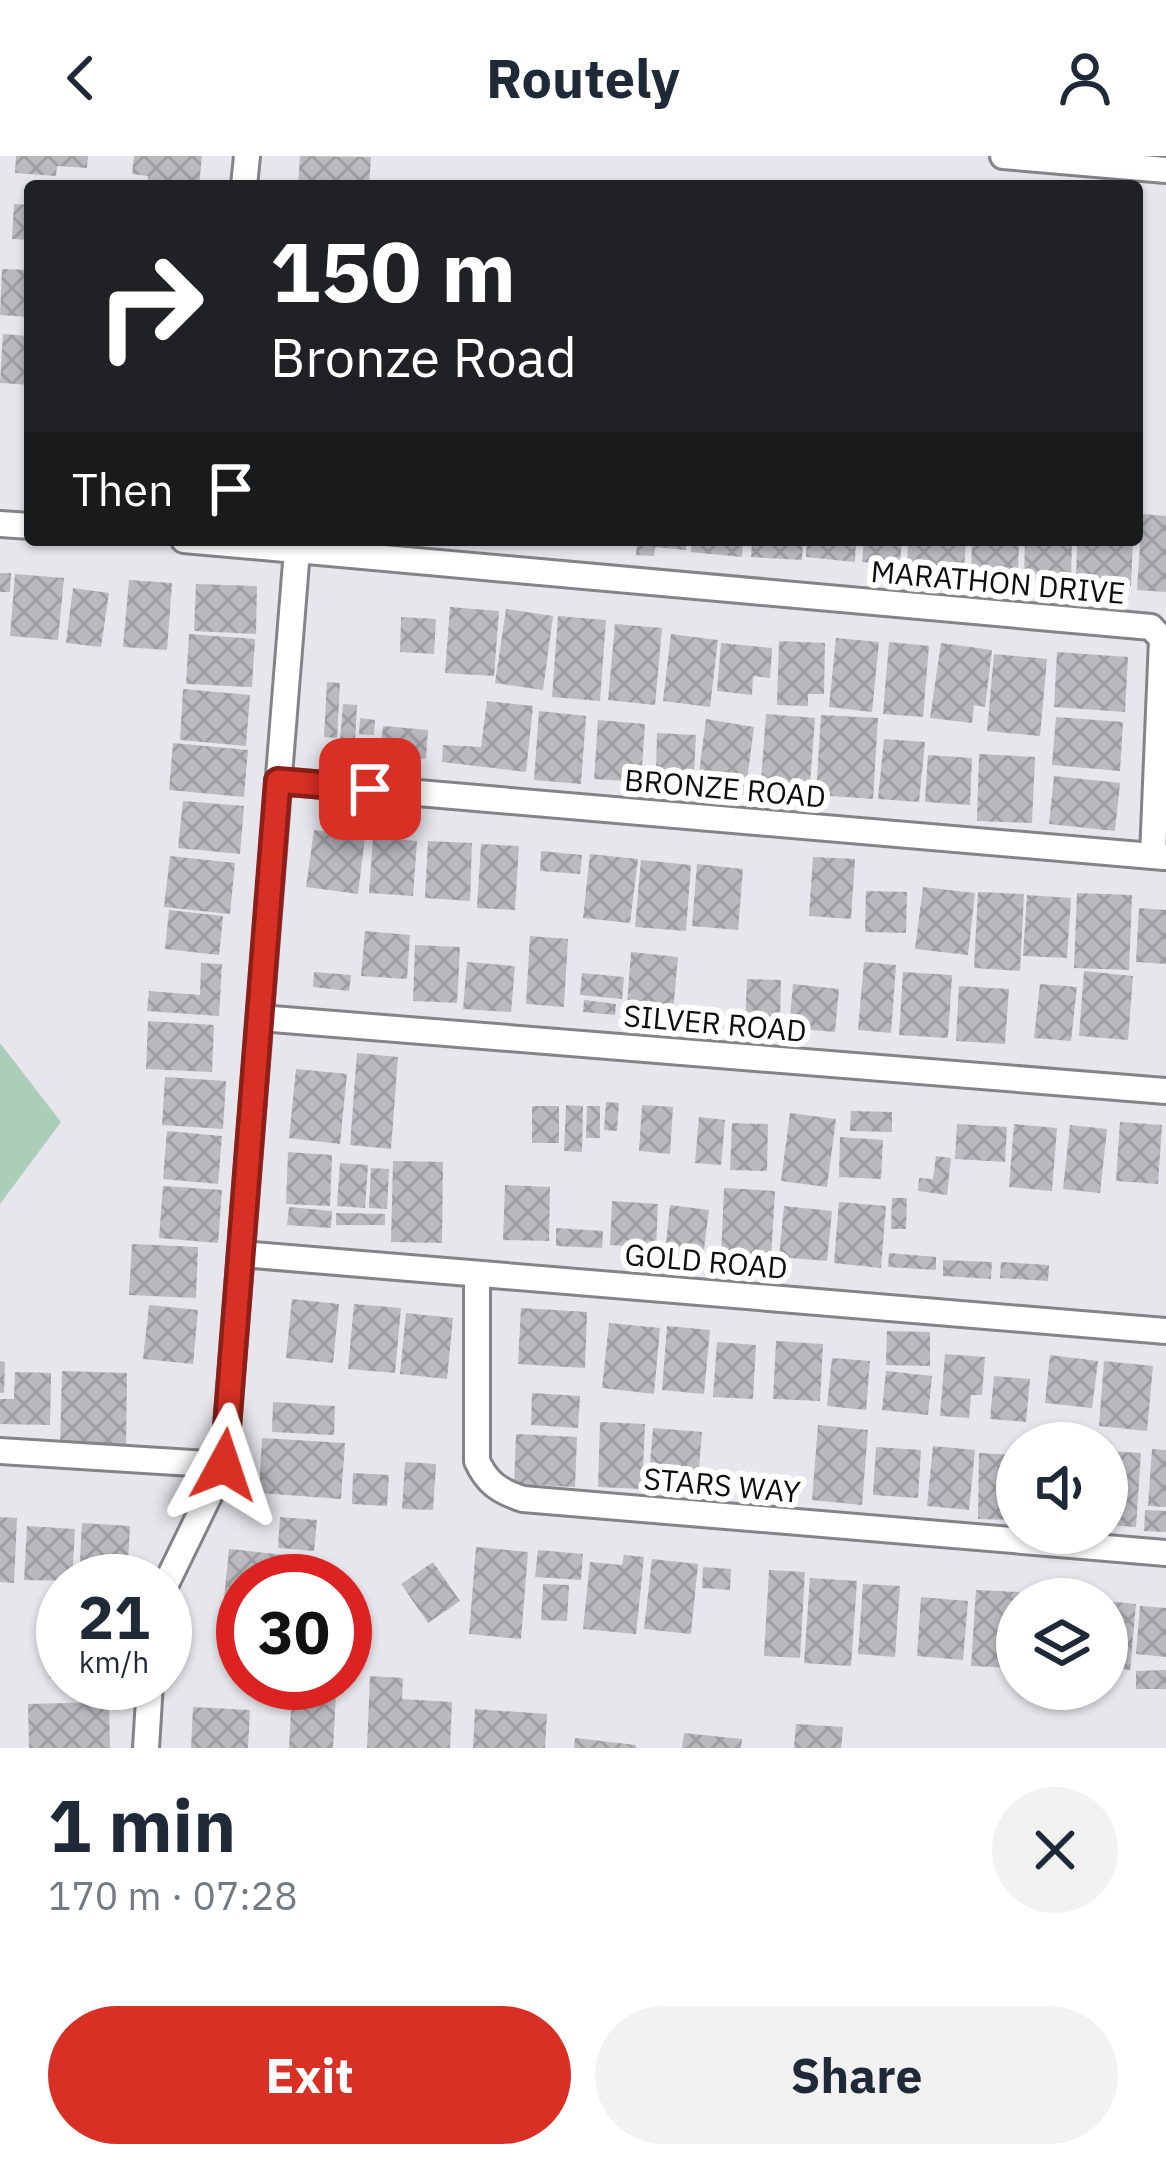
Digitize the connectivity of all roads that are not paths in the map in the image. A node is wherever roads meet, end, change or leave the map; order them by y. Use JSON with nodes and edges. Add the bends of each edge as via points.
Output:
{"nodes":[{"id":1,"x":1003,"y":156,"type":"edge"},
{"id":2,"x":1166,"y":170,"type":"edge"},
{"id":3,"x":252,"y":546,"type":"edge"},
{"id":4,"x":297,"y":550,"type":"junction"},
{"id":5,"x":278,"y":781,"type":"junction"},
{"id":6,"x":1159,"y":856,"type":"edge"},
{"id":7,"x":260,"y":1018,"type":"junction"},
{"id":8,"x":1166,"y":1091,"type":"edge"},
{"id":9,"x":242,"y":1254,"type":"junction"},
{"id":10,"x":477,"y":1274,"type":"junction"},
{"id":11,"x":1166,"y":1331,"type":"edge"},
{"id":12,"x":0,"y":1451,"type":"edge"},
{"id":13,"x":224,"y":1465,"type":"junction"},
{"id":14,"x":1166,"y":1552,"type":"edge"},
{"id":15,"x":181,"y":1554,"type":"edge"},
{"id":16,"x":149,"y":1710,"type":"edge"},
{"id":17,"x":146,"y":1748,"type":"edge"}],
"edges":[{"from":1,"to":2,"type":"street"},
{"from":3,"to":4,"type":"street","name":"MARATHON DRIVE"},
{"from":4,"to":5,"type":"street"},
{"from":4,"to":6,"type":"street","name":"MARATHON DRIVE","via":[[1159,632]]},
{"from":5,"to":6,"type":"street","name":"BRONZE ROAD"},
{"from":5,"to":7,"type":"street"},
{"from":7,"to":8,"type":"street","name":"SILVER ROAD"},
{"from":7,"to":9,"type":"street"},
{"from":9,"to":10,"type":"street","name":"GOLD ROAD"},
{"from":9,"to":13,"type":"street"},
{"from":10,"to":11,"type":"street","name":"GOLD ROAD"},
{"from":10,"to":14,"type":"street","name":"STARS WAY","via":[[477,1461],[505,1493]]},
{"from":12,"to":13,"type":"street"},
{"from":13,"to":15,"type":"street"},
{"from":16,"to":17,"type":"street"}]}
